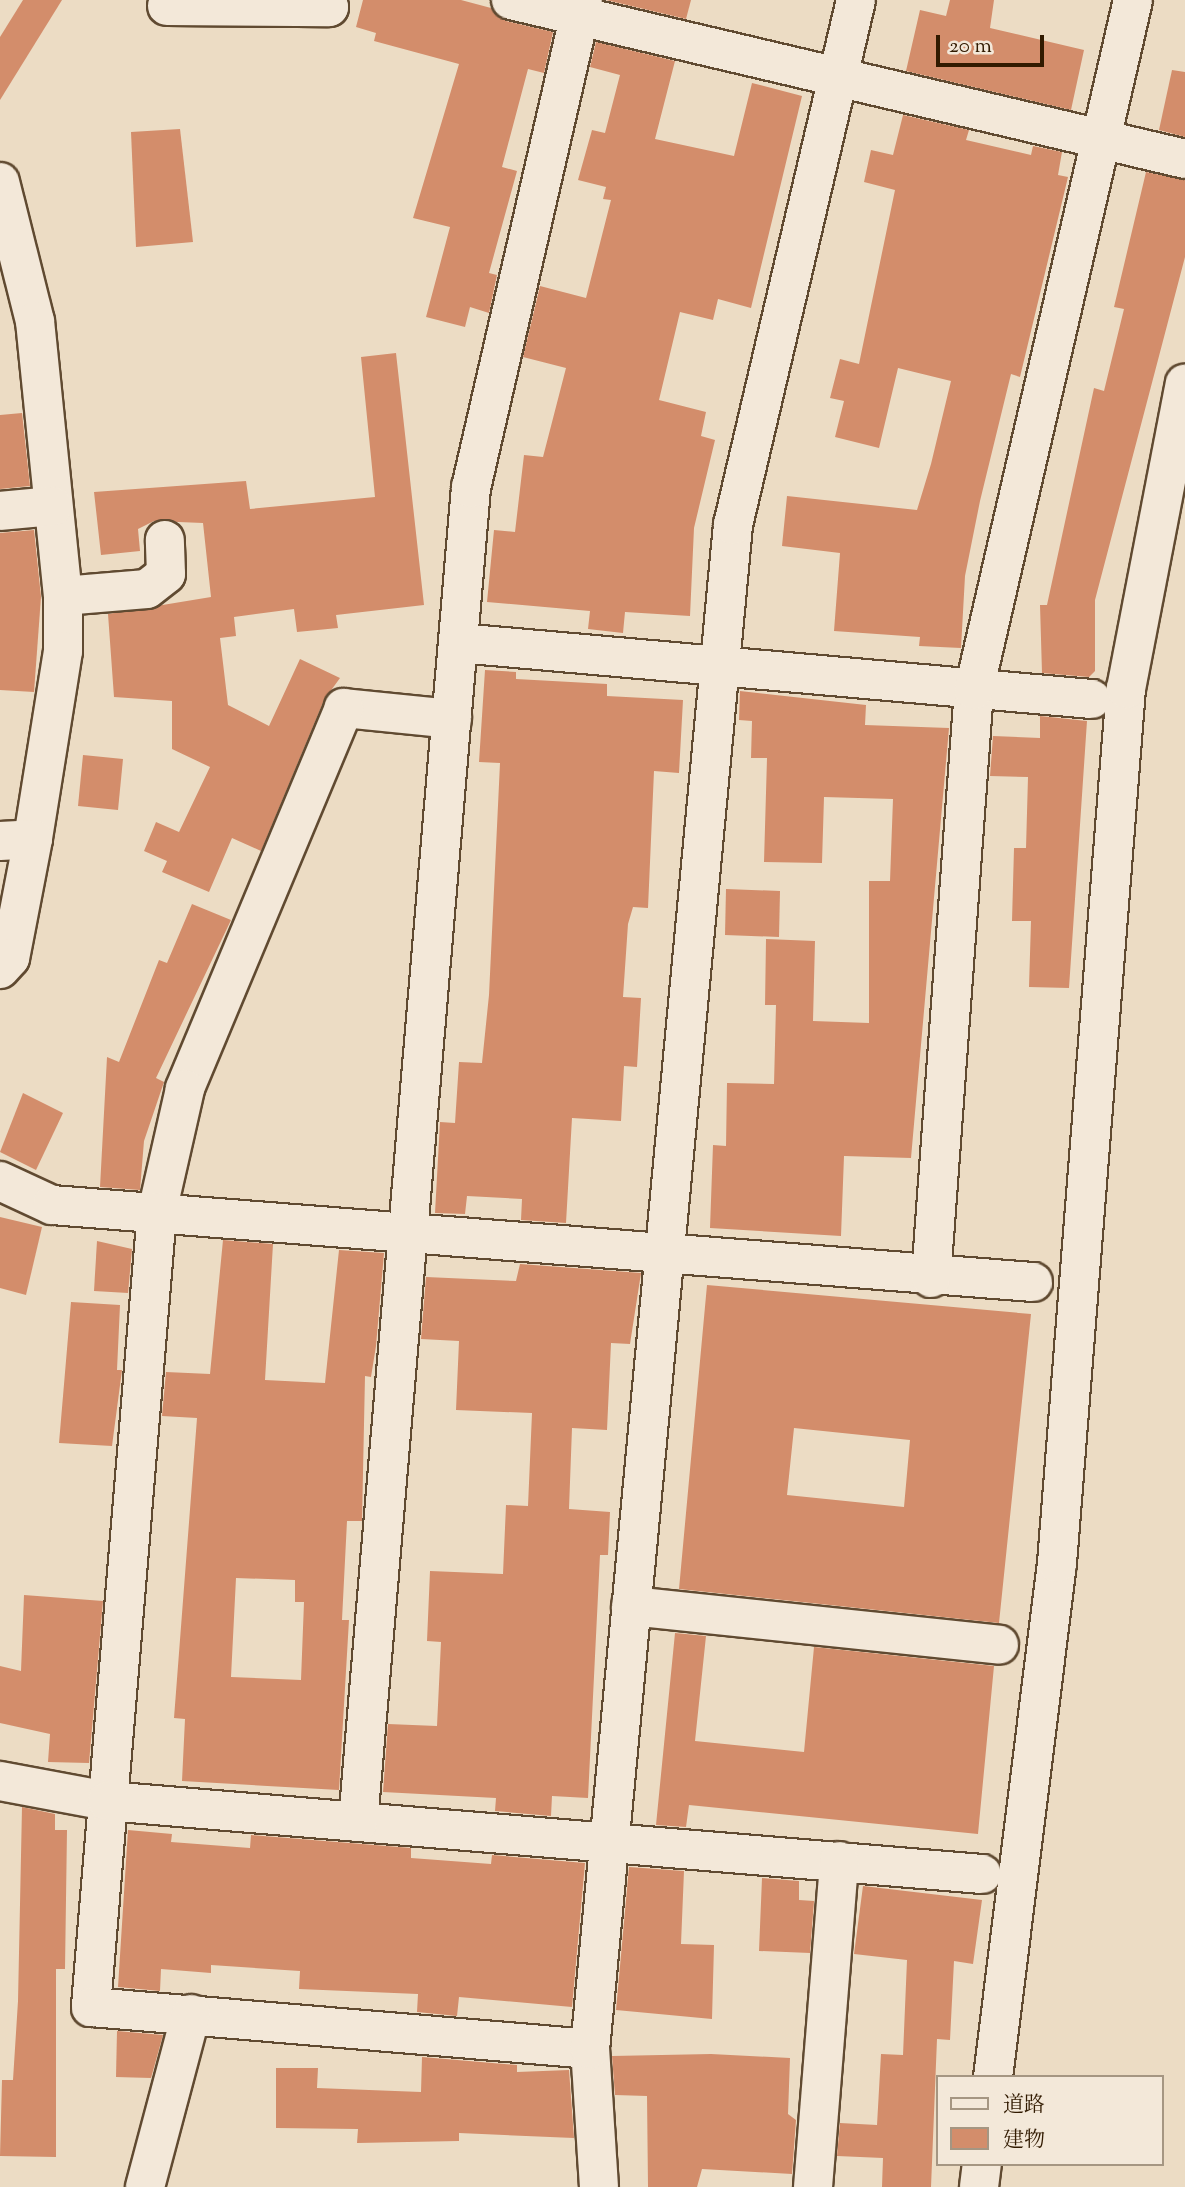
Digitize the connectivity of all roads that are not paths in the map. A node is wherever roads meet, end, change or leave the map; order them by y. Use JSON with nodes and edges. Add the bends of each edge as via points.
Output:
{"nodes":[{"id":1,"x":327,"y":0,"type":"edge"},
{"id":2,"x":511,"y":0,"type":"edge"},
{"id":3,"x":856,"y":0,"type":"edge"},
{"id":4,"x":1133,"y":0,"type":"edge"},
{"id":5,"x":167,"y":6,"type":"dead end"},
{"id":6,"x":581,"y":8,"type":"edge"},
{"id":7,"x":835,"y":80,"type":"junction"},
{"id":8,"x":1099,"y":139,"type":"junction"},
{"id":9,"x":1185,"y":159,"type":"edge"},
{"id":10,"x":0,"y":182,"type":"edge"},
{"id":11,"x":1185,"y":384,"type":"edge"},
{"id":12,"x":54,"y":506,"type":"junction"},
{"id":13,"x":0,"y":511,"type":"edge"},
{"id":14,"x":164,"y":540,"type":"dead end"},
{"id":15,"x":63,"y":596,"type":"junction"},
{"id":16,"x":458,"y":643,"type":"junction"},
{"id":17,"x":717,"y":664,"type":"junction"},
{"id":18,"x":974,"y":690,"type":"junction"},
{"id":19,"x":1092,"y":699,"type":"dead end"},
{"id":20,"x":452,"y":719,"type":"junction"},
{"id":21,"x":16,"y":840,"type":"edge"},
{"id":22,"x":0,"y":969,"type":"edge"},
{"id":23,"x":0,"y":1181,"type":"edge"},
{"id":24,"x":157,"y":1212,"type":"junction"},
{"id":25,"x":408,"y":1236,"type":"junction"},
{"id":26,"x":663,"y":1256,"type":"junction"},
{"id":27,"x":931,"y":1278,"type":"junction"},
{"id":28,"x":1033,"y":1282,"type":"dead end"},
{"id":29,"x":631,"y":1606,"type":"junction"},
{"id":30,"x":999,"y":1645,"type":"dead end"},
{"id":31,"x":0,"y":1781,"type":"edge"},
{"id":32,"x":107,"y":1801,"type":"junction"},
{"id":33,"x":358,"y":1822,"type":"junction"},
{"id":34,"x":614,"y":1844,"type":"junction"},
{"id":35,"x":839,"y":1861,"type":"junction"},
{"id":36,"x":982,"y":1874,"type":"dead end"},
{"id":37,"x":191,"y":2014,"type":"junction"},
{"id":38,"x":590,"y":2049,"type":"junction"},
{"id":39,"x":993,"y":2075,"type":"edge"},
{"id":40,"x":982,"y":2166,"type":"edge"},
{"id":41,"x":145,"y":2187,"type":"edge"},
{"id":42,"x":599,"y":2187,"type":"edge"},
{"id":43,"x":813,"y":2187,"type":"edge"},
{"id":44,"x":979,"y":2187,"type":"edge"}],
"edges":[{"from":1,"to":5,"type":"street","via":[[329,7]]},
{"from":2,"to":6,"type":"street"},
{"from":3,"to":7,"type":"street"},
{"from":4,"to":8,"type":"street"},
{"from":6,"to":7,"type":"street"},
{"from":6,"to":16,"type":"street","via":[[471,488]]},
{"from":7,"to":8,"type":"street"},
{"from":7,"to":17,"type":"street","via":[[733,525]]},
{"from":8,"to":9,"type":"street"},
{"from":8,"to":18,"type":"street"},
{"from":10,"to":12,"type":"street","via":[[35,321]]},
{"from":11,"to":39,"type":"street","via":[[1126,689],[1057,1563]]},
{"from":12,"to":13,"type":"street"},
{"from":12,"to":15,"type":"street"},
{"from":14,"to":15,"type":"street","via":[[166,574],[147,589]]},
{"from":15,"to":21,"type":"street","via":[[62,651]]},
{"from":16,"to":17,"type":"street"},
{"from":16,"to":20,"type":"street"},
{"from":17,"to":18,"type":"street"},
{"from":17,"to":26,"type":"street"},
{"from":18,"to":19,"type":"street"},
{"from":18,"to":27,"type":"street"},
{"from":20,"to":24,"type":"street","via":[[344,708],[185,1089]]},
{"from":20,"to":25,"type":"street"},
{"from":21,"to":22,"type":"street","via":[[10,958]]},
{"from":23,"to":24,"type":"street","via":[[52,1205]]},
{"from":24,"to":25,"type":"street"},
{"from":24,"to":32,"type":"street"},
{"from":25,"to":26,"type":"street"},
{"from":25,"to":33,"type":"street"},
{"from":26,"to":27,"type":"street"},
{"from":26,"to":29,"type":"street"},
{"from":27,"to":28,"type":"street"},
{"from":29,"to":30,"type":"street"},
{"from":29,"to":34,"type":"street"},
{"from":31,"to":32,"type":"street"},
{"from":32,"to":33,"type":"street"},
{"from":32,"to":37,"type":"street","via":[[91,2007]]},
{"from":33,"to":34,"type":"street"},
{"from":34,"to":35,"type":"street"},
{"from":34,"to":38,"type":"street"},
{"from":35,"to":36,"type":"street"},
{"from":35,"to":43,"type":"street"},
{"from":37,"to":38,"type":"street"},
{"from":37,"to":41,"type":"street"},
{"from":38,"to":42,"type":"street"},
{"from":40,"to":44,"type":"street"}]}
